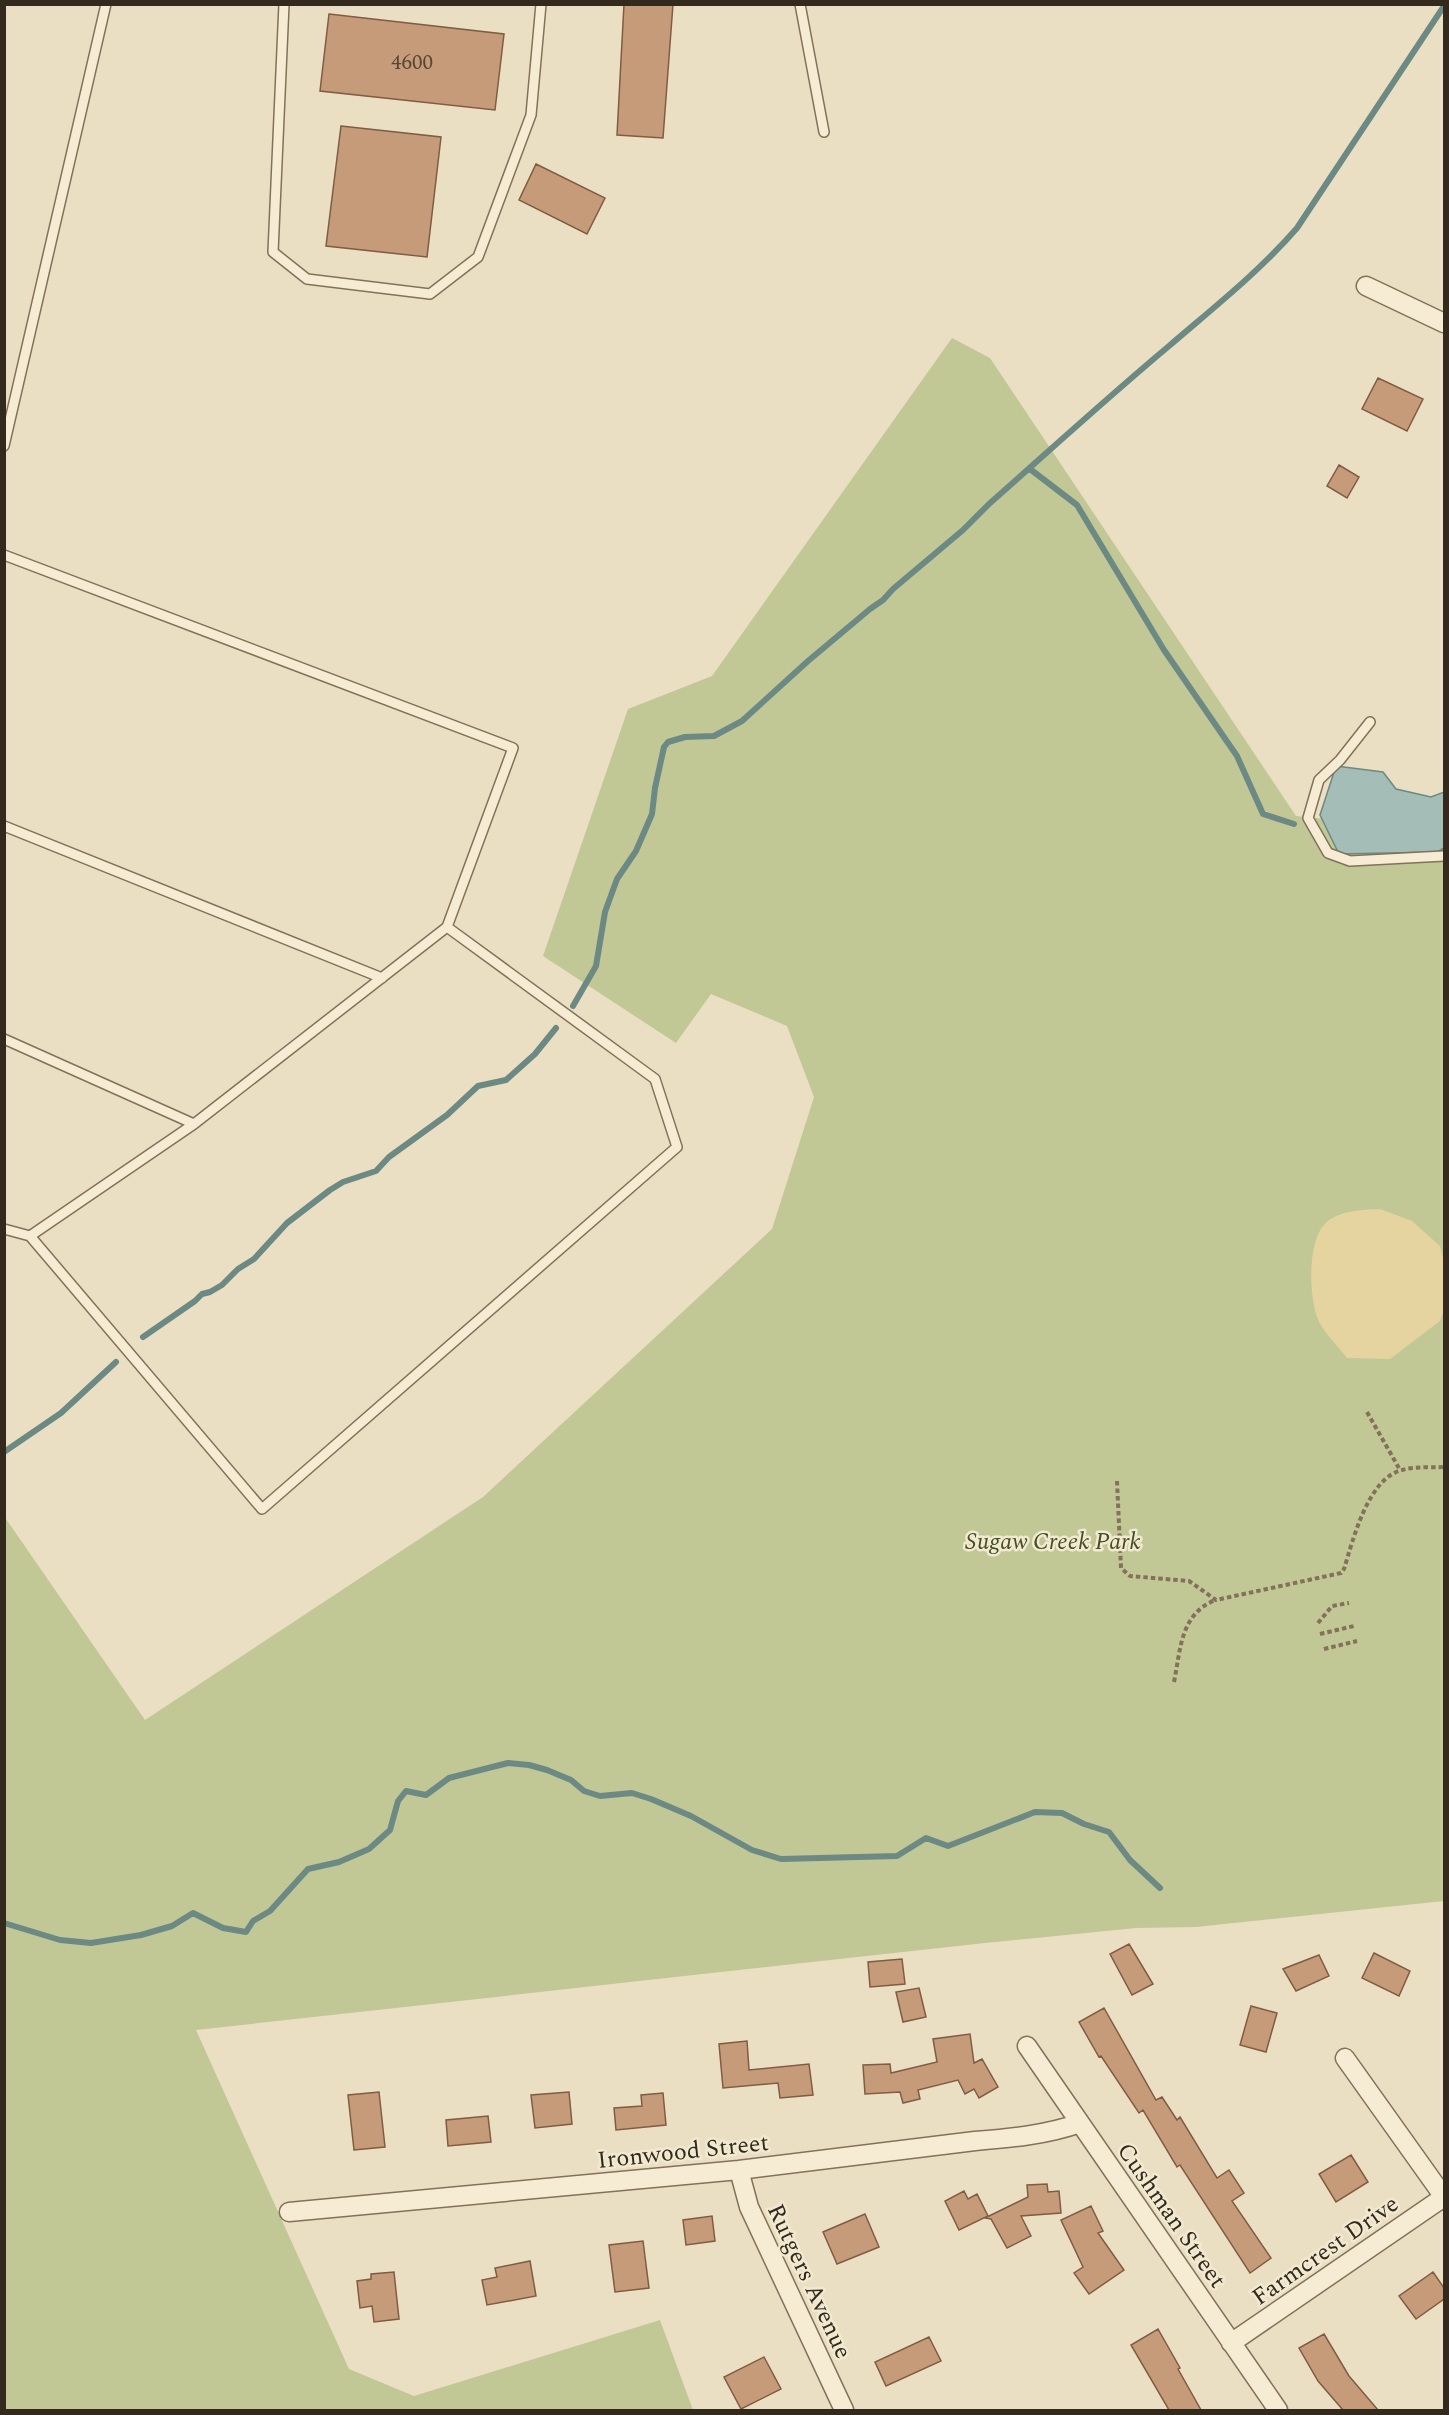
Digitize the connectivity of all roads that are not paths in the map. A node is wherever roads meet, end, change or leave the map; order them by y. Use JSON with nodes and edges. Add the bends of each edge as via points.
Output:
{"nodes":[{"id":1,"x":106,"y":4,"type":"edge"},
{"id":2,"x":284,"y":4,"type":"edge"},
{"id":3,"x":541,"y":4,"type":"edge"},
{"id":4,"x":800,"y":4,"type":"edge"},
{"id":5,"x":824,"y":132,"type":"dead end"},
{"id":6,"x":1366,"y":286,"type":"dead end"},
{"id":7,"x":1444,"y":323,"type":"edge"},
{"id":8,"x":4,"y":446,"type":"edge"},
{"id":9,"x":4,"y":555,"type":"edge"},
{"id":10,"x":1370,"y":722,"type":"dead end"},
{"id":11,"x":4,"y":826,"type":"edge"},
{"id":12,"x":1444,"y":856,"type":"edge"},
{"id":13,"x":447,"y":927,"type":"junction"},
{"id":14,"x":381,"y":978,"type":"junction"},
{"id":15,"x":4,"y":1039,"type":"edge"},
{"id":16,"x":194,"y":1124,"type":"junction"},
{"id":17,"x":4,"y":1229,"type":"edge"},
{"id":18,"x":30,"y":1236,"type":"junction"},
{"id":19,"x":1027,"y":2046,"type":"dead end"},
{"id":20,"x":1345,"y":2058,"type":"dead end"},
{"id":21,"x":1080,"y":2123,"type":"junction"},
{"id":22,"x":739,"y":2170,"type":"junction"},
{"id":23,"x":1444,"y":2197,"type":"edge"},
{"id":24,"x":289,"y":2212,"type":"dead end"},
{"id":25,"x":1232,"y":2343,"type":"junction"},
{"id":26,"x":844,"y":2410,"type":"edge"},
{"id":27,"x":1278,"y":2410,"type":"edge"}],
"edges":[{"from":1,"to":8,"type":"lane"},
{"from":2,"to":3,"type":"lane","via":[[273,252],[307,279],[430,294],[478,257],[531,115]]},
{"from":4,"to":5,"type":"lane"},
{"from":6,"to":7,"type":"street"},
{"from":9,"to":13,"type":"lane","via":[[513,748]]},
{"from":10,"to":12,"type":"lane","via":[[1319,780],[1308,818],[1328,853],[1350,861]]},
{"from":11,"to":14,"type":"lane"},
{"from":13,"to":14,"type":"lane"},
{"from":13,"to":18,"type":"lane","via":[[655,1079],[677,1148],[262,1509]]},
{"from":14,"to":16,"type":"lane"},
{"from":15,"to":16,"type":"lane"},
{"from":16,"to":18,"type":"lane"},
{"from":17,"to":18,"type":"lane"},
{"from":19,"to":21,"type":"street","name":"Cushman Street"},
{"from":20,"to":23,"type":"street"},
{"from":21,"to":22,"type":"street","name":"Ironwood Street","via":[[1060,2131],[1011,2139]]},
{"from":21,"to":25,"type":"street","name":"Cushman Street"},
{"from":22,"to":24,"type":"street","name":"Ironwood Street"},
{"from":22,"to":26,"type":"street","name":"Rutgers Avenue","via":[[749,2207]]},
{"from":23,"to":25,"type":"street","name":"Farmcrest Drive"},
{"from":25,"to":27,"type":"street","name":"Cushman Street"}]}
